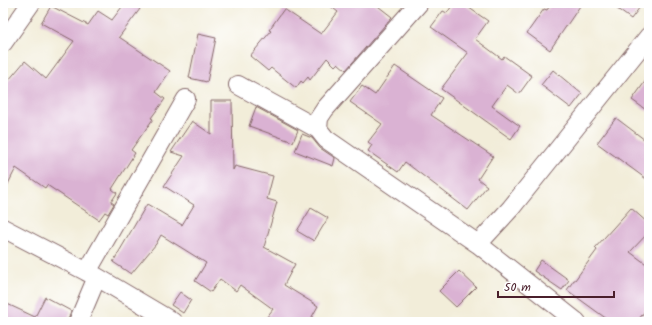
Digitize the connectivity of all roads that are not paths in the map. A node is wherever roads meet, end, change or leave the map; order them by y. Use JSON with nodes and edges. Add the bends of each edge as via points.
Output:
{"nodes":[{"id":1,"x":31,"y":3,"type":"edge"},
{"id":2,"x":419,"y":3,"type":"edge"},
{"id":3,"x":649,"y":36,"type":"edge"},
{"id":4,"x":3,"y":43,"type":"edge"},
{"id":5,"x":238,"y":85,"type":"dead end"},
{"id":6,"x":186,"y":100,"type":"dead end"},
{"id":7,"x":318,"y":129,"type":"junction"},
{"id":8,"x":3,"y":228,"type":"edge"},
{"id":9,"x":478,"y":244,"type":"junction"},
{"id":10,"x":92,"y":275,"type":"junction"},
{"id":11,"x":78,"y":322,"type":"edge"},
{"id":12,"x":173,"y":322,"type":"edge"},
{"id":13,"x":577,"y":322,"type":"edge"}],
"edges":[{"from":1,"to":4,"type":"street"},
{"from":2,"to":7,"type":"street","via":[[325,109],[319,118]]},
{"from":3,"to":9,"type":"street","via":[[515,203]]},
{"from":5,"to":7,"type":"street"},
{"from":6,"to":10,"type":"street"},
{"from":7,"to":9,"type":"street","via":[[326,138]]},
{"from":8,"to":10,"type":"street"},
{"from":9,"to":13,"type":"street"},
{"from":10,"to":11,"type":"street"},
{"from":10,"to":12,"type":"street"}]}
